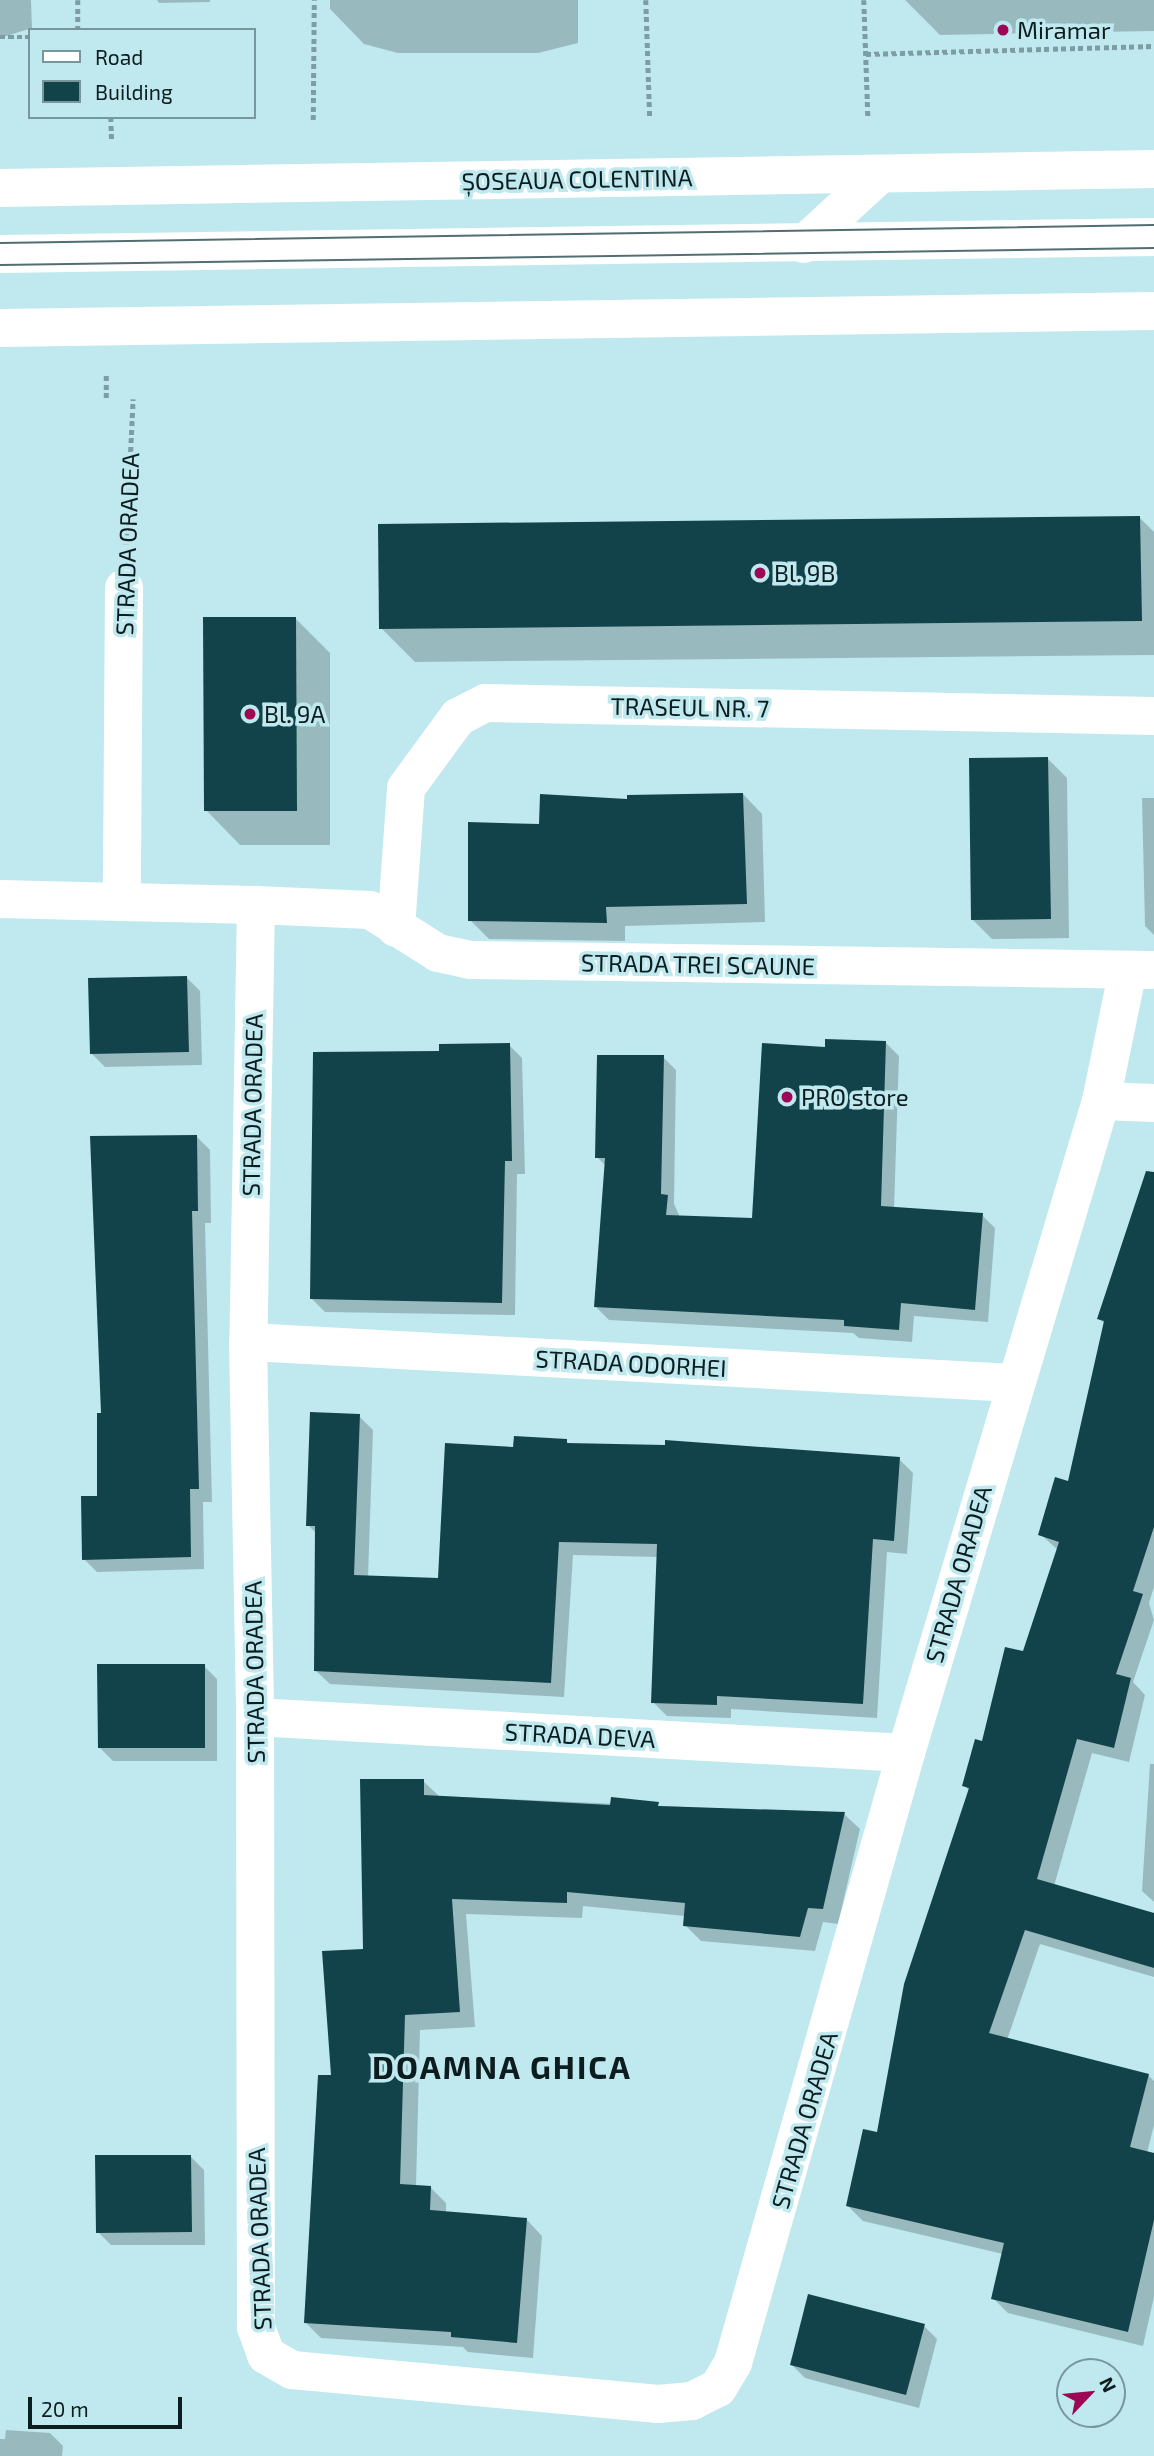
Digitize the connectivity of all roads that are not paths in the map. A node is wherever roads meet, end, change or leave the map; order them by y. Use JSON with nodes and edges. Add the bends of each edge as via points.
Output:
{"nodes":[{"id":1,"x":1154,"y":169,"type":"edge"},
{"id":2,"x":879,"y":174,"type":"junction"},
{"id":3,"x":0,"y":188,"type":"edge"},
{"id":4,"x":1154,"y":236,"type":"edge"},
{"id":5,"x":803,"y":244,"type":"junction"},
{"id":6,"x":0,"y":254,"type":"edge"},
{"id":7,"x":1154,"y":311,"type":"edge"},
{"id":8,"x":0,"y":328,"type":"edge"},
{"id":9,"x":124,"y":587,"type":"road end"},
{"id":10,"x":1154,"y":716,"type":"edge"},
{"id":11,"x":0,"y":900,"type":"edge"},
{"id":12,"x":122,"y":902,"type":"junction"},
{"id":13,"x":256,"y":905,"type":"junction"},
{"id":14,"x":396,"y":928,"type":"junction"},
{"id":15,"x":1141,"y":970,"type":"edge"},
{"id":16,"x":1101,"y":1101,"type":"junction"},
{"id":17,"x":1154,"y":1103,"type":"edge"},
{"id":18,"x":248,"y":1342,"type":"junction"},
{"id":19,"x":1014,"y":1383,"type":"junction"},
{"id":20,"x":255,"y":1717,"type":"junction"},
{"id":21,"x":905,"y":1753,"type":"junction"}],
"edges":[{"from":1,"to":2,"type":"street","name":"ȘOSEAUA COLENTINA"},
{"from":2,"to":3,"type":"street","name":"ȘOSEAUA COLENTINA"},
{"from":2,"to":5,"type":"street"},
{"from":4,"to":5,"type":"street"},
{"from":5,"to":6,"type":"street"},
{"from":7,"to":8,"type":"street"},
{"from":9,"to":12,"type":"street","name":"STRADA ORADEA"},
{"from":10,"to":14,"type":"street","name":"TRASEUL NR. 7","via":[[485,703],[458,717],[406,788]]},
{"from":11,"to":12,"type":"street"},
{"from":12,"to":13,"type":"street"},
{"from":13,"to":14,"type":"street","name":"STRADA TREI SCAUNE","via":[[370,910]]},
{"from":13,"to":18,"type":"street","name":"STRADA ORADEA"},
{"from":14,"to":15,"type":"street","name":"STRADA TREI SCAUNE","via":[[438,953],[471,960]]},
{"from":15,"to":16,"type":"street","name":"STRADA ORADEA"},
{"from":16,"to":17,"type":"street"},
{"from":16,"to":19,"type":"street","name":"STRADA ORADEA"},
{"from":18,"to":19,"type":"street","name":"STRADA ODORHEI"},
{"from":18,"to":20,"type":"street","name":"STRADA ORADEA"},
{"from":19,"to":21,"type":"street","name":"STRADA ORADEA"},
{"from":20,"to":21,"type":"street","name":"STRADA DEVA"},
{"from":20,"to":21,"type":"street","name":"STRADA ORADEA","via":[[256,2327],[266,2355],[292,2370],[658,2404],[692,2401],[718,2388],[733,2363]]}]}
